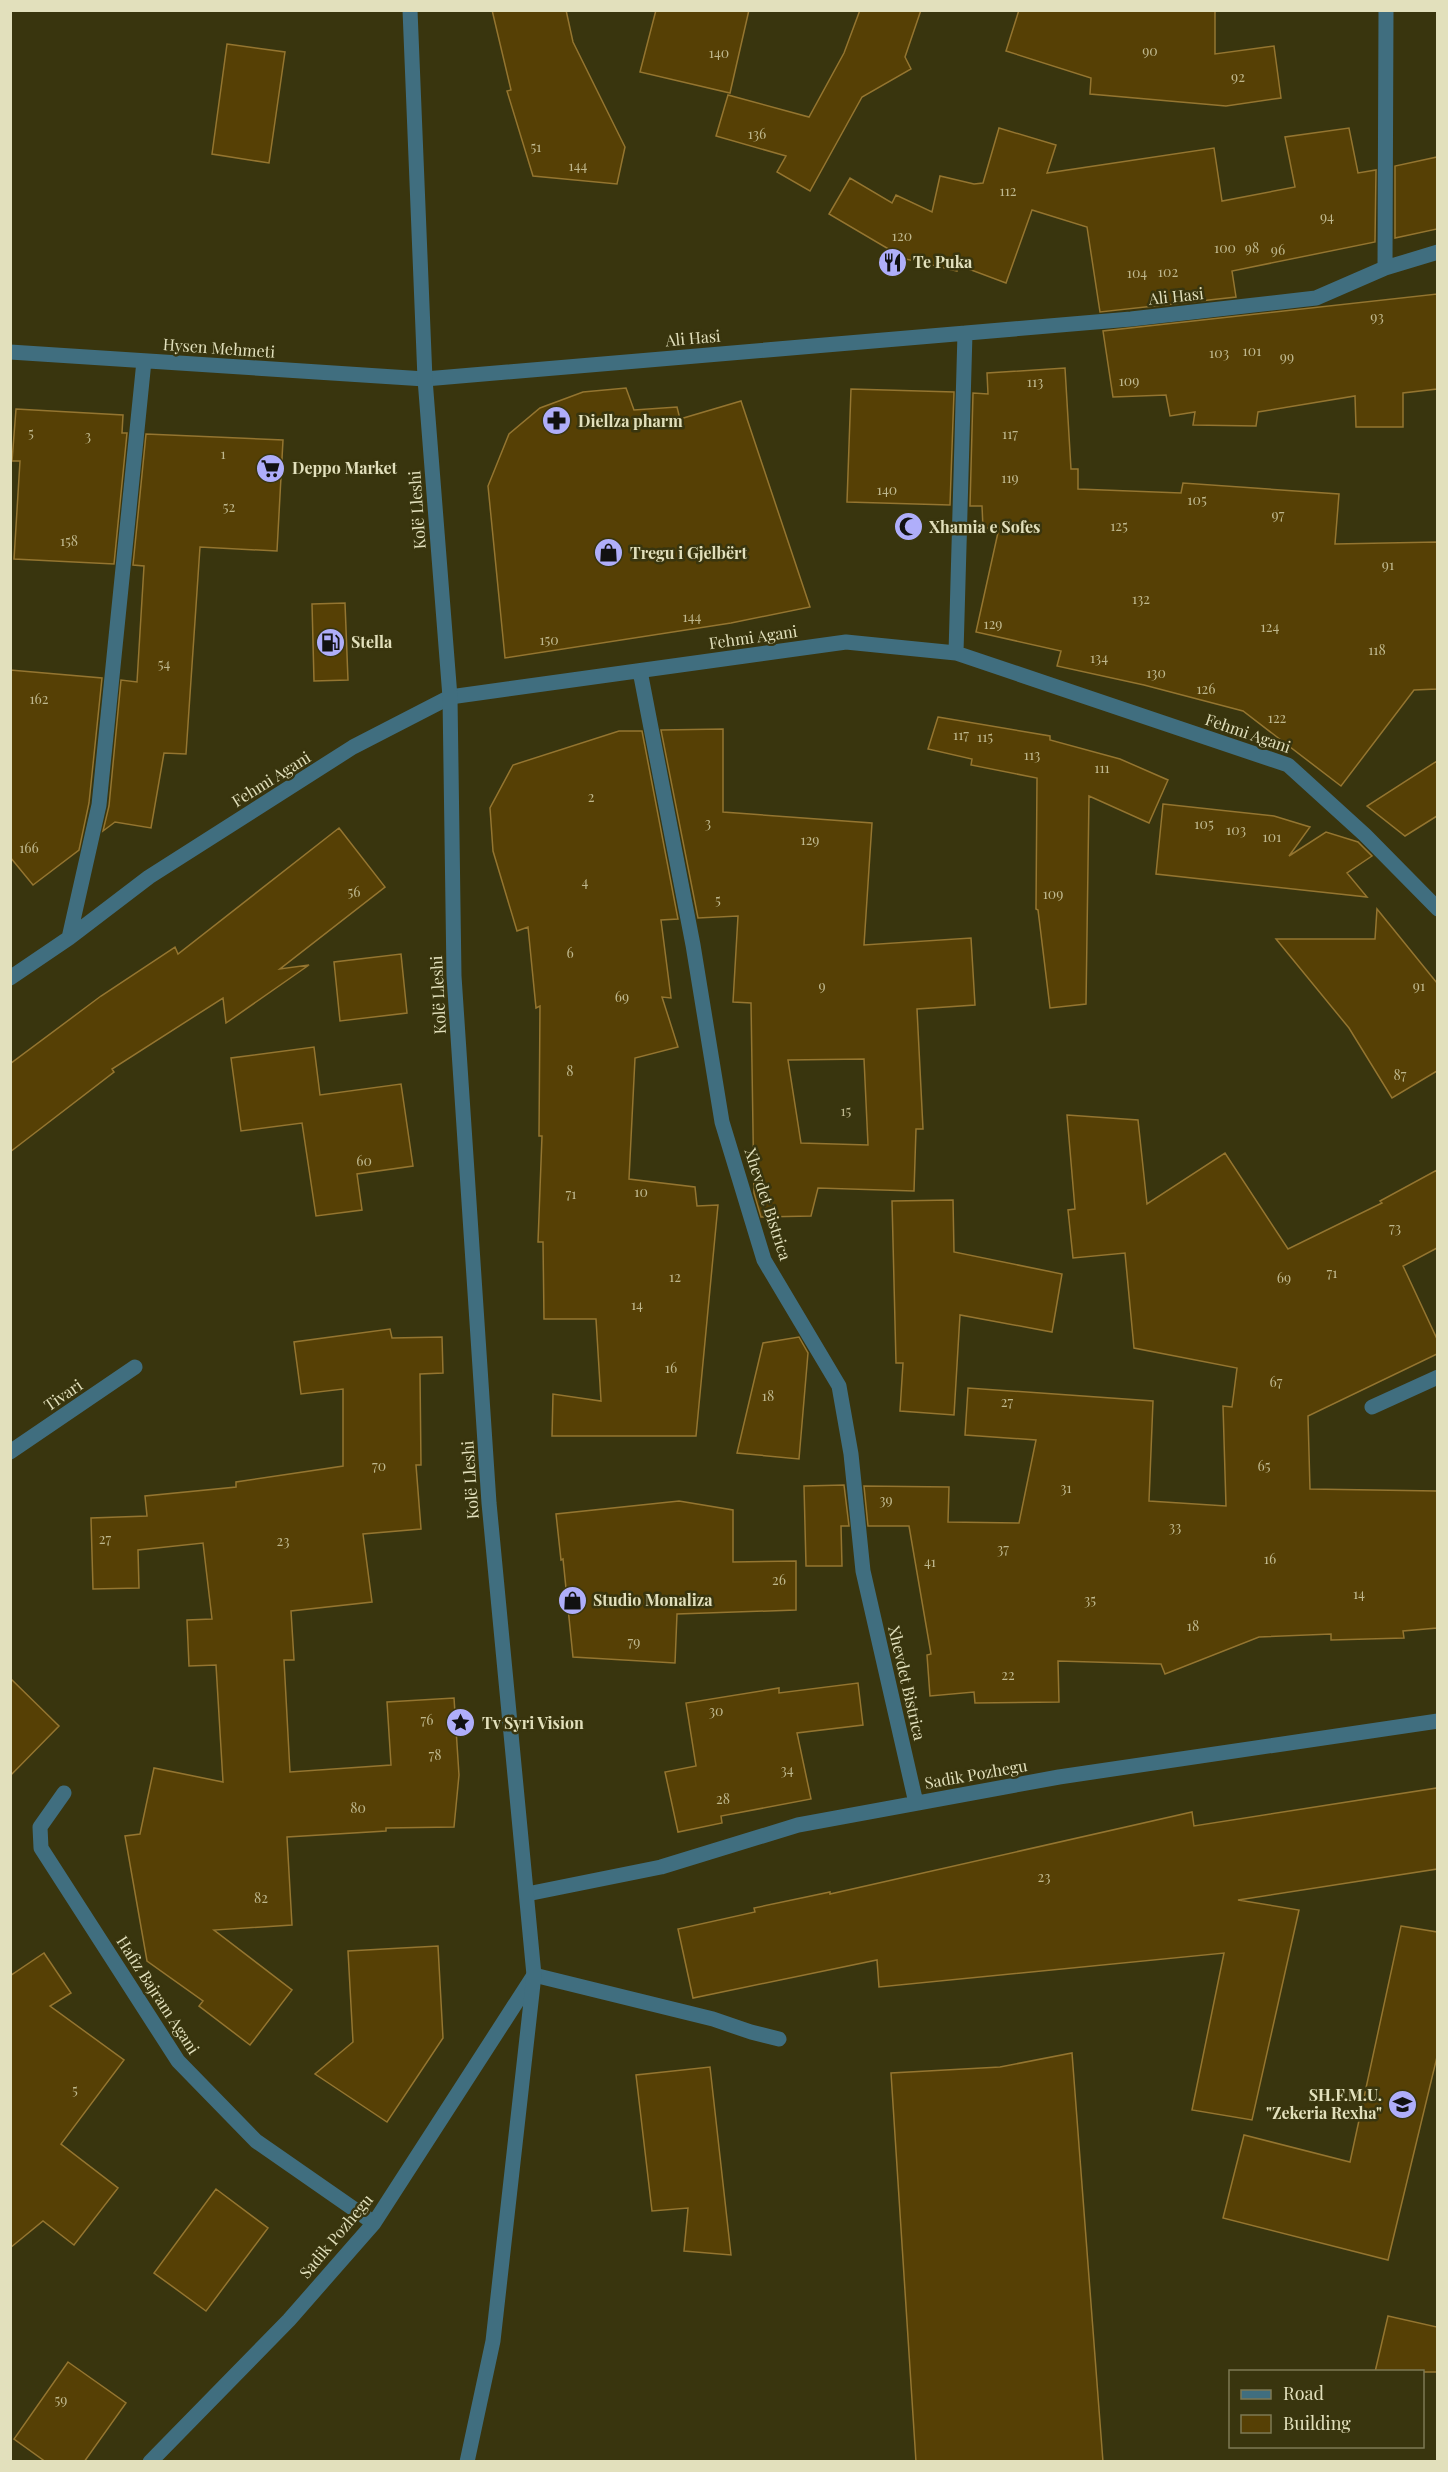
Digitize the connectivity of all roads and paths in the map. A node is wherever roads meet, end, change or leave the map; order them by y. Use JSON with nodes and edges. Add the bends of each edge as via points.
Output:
{"nodes":[{"id":1,"x":410,"y":10,"type":"edge"},
{"id":2,"x":1386,"y":10,"type":"edge"},
{"id":3,"x":1437,"y":252,"type":"edge"},
{"id":4,"x":1385,"y":268,"type":"junction"},
{"id":5,"x":965,"y":333,"type":"junction"},
{"id":6,"x":10,"y":352,"type":"edge"},
{"id":7,"x":144,"y":361,"type":"junction"},
{"id":8,"x":425,"y":379,"type":"junction"},
{"id":9,"x":956,"y":653,"type":"junction"},
{"id":10,"x":640,"y":671,"type":"junction"},
{"id":11,"x":450,"y":697,"type":"junction"},
{"id":12,"x":1437,"y":909,"type":"edge"},
{"id":13,"x":69,"y":938,"type":"junction"},
{"id":14,"x":10,"y":978,"type":"edge"},
{"id":15,"x":135,"y":1367,"type":"dead end"},
{"id":16,"x":1437,"y":1377,"type":"edge"},
{"id":17,"x":1372,"y":1407,"type":"dead end"},
{"id":18,"x":10,"y":1452,"type":"edge"},
{"id":19,"x":1437,"y":1721,"type":"edge"},
{"id":20,"x":64,"y":1793,"type":"dead end"},
{"id":21,"x":916,"y":1803,"type":"junction"},
{"id":22,"x":527,"y":1894,"type":"junction"},
{"id":23,"x":534,"y":1975,"type":"junction"},
{"id":24,"x":779,"y":2039,"type":"dead end"},
{"id":25,"x":374,"y":2223,"type":"junction"},
{"id":26,"x":150,"y":2462,"type":"edge"},
{"id":27,"x":467,"y":2462,"type":"edge"}],
"edges":[{"from":1,"to":8,"type":"street","name":"Kolë Lleshi"},
{"from":2,"to":4,"type":"street"},
{"from":3,"to":4,"type":"street","name":"Ali Hasi"},
{"from":4,"to":5,"type":"street","name":"Ali Hasi","via":[[1316,298]]},
{"from":5,"to":8,"type":"street","name":"Ali Hasi"},
{"from":5,"to":9,"type":"street"},
{"from":6,"to":7,"type":"street","name":"Hysen Mehmeti"},
{"from":7,"to":8,"type":"street","name":"Hysen Mehmeti"},
{"from":7,"to":13,"type":"street","via":[[99,805]]},
{"from":8,"to":11,"type":"street","name":"Kolë Lleshi"},
{"from":9,"to":10,"type":"street","name":"Fehmi Agani","via":[[846,642]]},
{"from":9,"to":12,"type":"street","name":"Fehmi Agani","via":[[1288,765],[1365,835]]},
{"from":10,"to":11,"type":"street","name":"Fehmi Agani"},
{"from":10,"to":21,"type":"street","name":"Xhevdet Bistrica","via":[[693,945],[722,1122],[764,1260],[839,1386],[851,1454],[863,1571]]},
{"from":11,"to":13,"type":"street","name":"Fehmi Agani","via":[[353,747],[149,877]]},
{"from":11,"to":22,"type":"street","name":"Kolë Lleshi","via":[[454,975],[489,1503]]},
{"from":13,"to":14,"type":"street","name":"Fehmi Agani"},
{"from":15,"to":18,"type":"street","name":"Tivari"},
{"from":16,"to":17,"type":"street"},
{"from":19,"to":21,"type":"street","name":"Sadik Pozhegu","via":[[1059,1777]]},
{"from":20,"to":25,"type":"street","name":"Hafiz Bajram Agani","via":[[40,1827],[41,1848],[178,2061],[255,2141]]},
{"from":21,"to":22,"type":"street","name":"Sadik Pozhegu","via":[[798,1825],[661,1867]]},
{"from":22,"to":23,"type":"street","name":"Kolë Lleshi"},
{"from":23,"to":24,"type":"street"},
{"from":23,"to":25,"type":"street","name":"Sadik Pozhegu"},
{"from":23,"to":27,"type":"street","name":"Kolë Lleshi","via":[[493,2341]]},
{"from":25,"to":26,"type":"street","name":"Sadik Pozhegu","via":[[289,2320]]}]}
